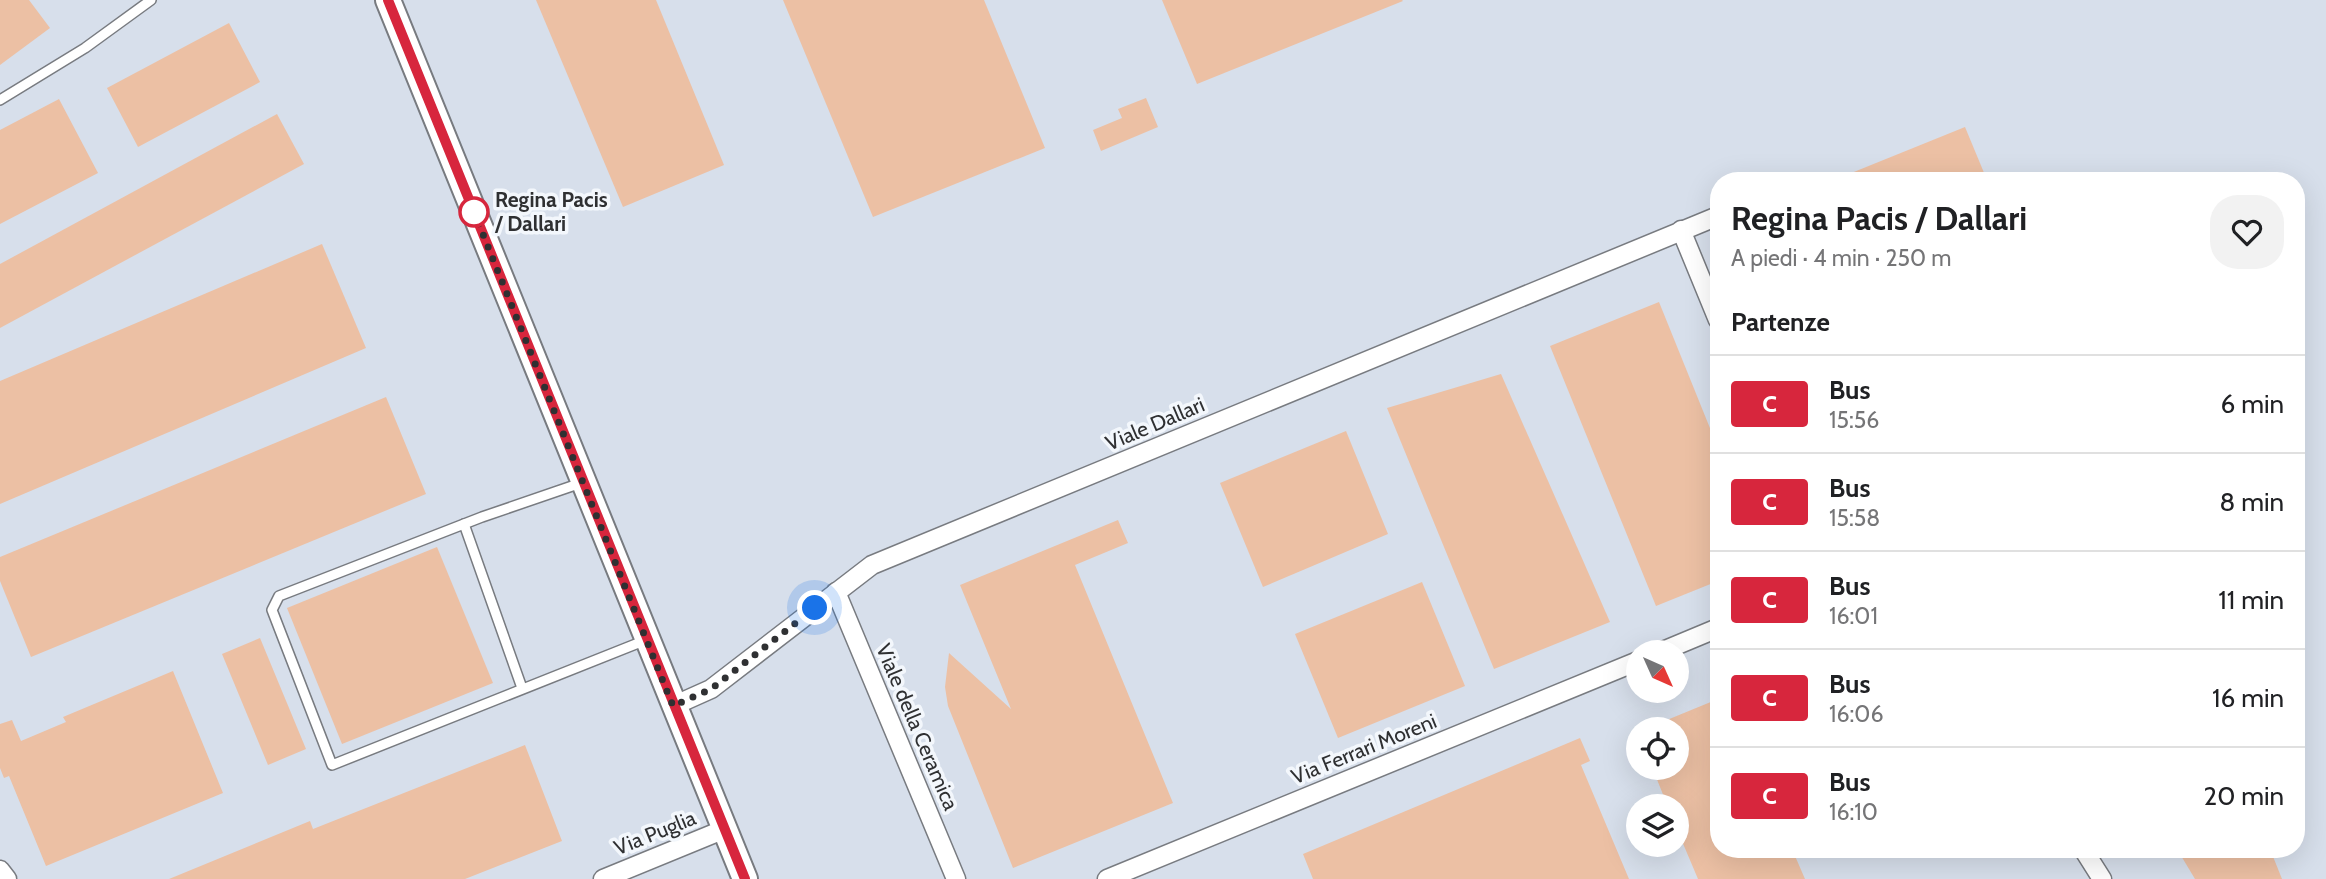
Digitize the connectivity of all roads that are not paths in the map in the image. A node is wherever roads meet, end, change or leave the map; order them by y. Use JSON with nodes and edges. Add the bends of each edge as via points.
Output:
{"nodes":[{"id":1,"x":152,"y":0,"type":"edge"},
{"id":2,"x":388,"y":0,"type":"edge"},
{"id":3,"x":0,"y":100,"type":"edge"},
{"id":4,"x":1710,"y":219,"type":"edge"},
{"id":5,"x":1681,"y":230,"type":"junction"},
{"id":6,"x":1710,"y":301,"type":"edge"},
{"id":7,"x":583,"y":482,"type":"junction"},
{"id":8,"x":464,"y":524,"type":"junction"},
{"id":9,"x":836,"y":592,"type":"junction"},
{"id":10,"x":1710,"y":631,"type":"edge"},
{"id":11,"x":646,"y":640,"type":"junction"},
{"id":12,"x":1689,"y":640,"type":"edge"},
{"id":13,"x":1626,"y":666,"type":"edge"},
{"id":14,"x":522,"y":688,"type":"junction"},
{"id":15,"x":673,"y":706,"type":"junction"},
{"id":16,"x":724,"y":829,"type":"junction"},
{"id":17,"x":2089,"y":858,"type":"edge"},
{"id":18,"x":0,"y":870,"type":"edge"},
{"id":19,"x":7,"y":879,"type":"edge"},
{"id":20,"x":603,"y":879,"type":"edge"},
{"id":21,"x":745,"y":879,"type":"edge"},
{"id":22,"x":956,"y":879,"type":"edge"},
{"id":23,"x":1107,"y":879,"type":"edge"},
{"id":24,"x":2102,"y":879,"type":"edge"}],
"edges":[{"from":1,"to":3,"type":"lane"},
{"from":2,"to":7,"type":"street"},
{"from":4,"to":5,"type":"street","name":"Viale Dallari"},
{"from":5,"to":6,"type":"street"},
{"from":5,"to":9,"type":"street","name":"Viale Dallari","via":[[872,565]]},
{"from":7,"to":8,"type":"lane"},
{"from":7,"to":11,"type":"street"},
{"from":8,"to":14,"type":"lane"},
{"from":8,"to":14,"type":"lane","via":[[279,596],[272,610],[332,765]]},
{"from":9,"to":15,"type":"street","name":"Viale Dallari","via":[[711,689]]},
{"from":9,"to":22,"type":"street","name":"Viale della Ceramica"},
{"from":10,"to":12,"type":"street"},
{"from":11,"to":14,"type":"lane"},
{"from":11,"to":15,"type":"street"},
{"from":13,"to":23,"type":"street","name":"Via Ferrari Moreni"},
{"from":15,"to":16,"type":"street"},
{"from":16,"to":20,"type":"street","name":"Via Puglia"},
{"from":16,"to":21,"type":"street"},
{"from":17,"to":24,"type":"street"},
{"from":18,"to":19,"type":"street"}]}
